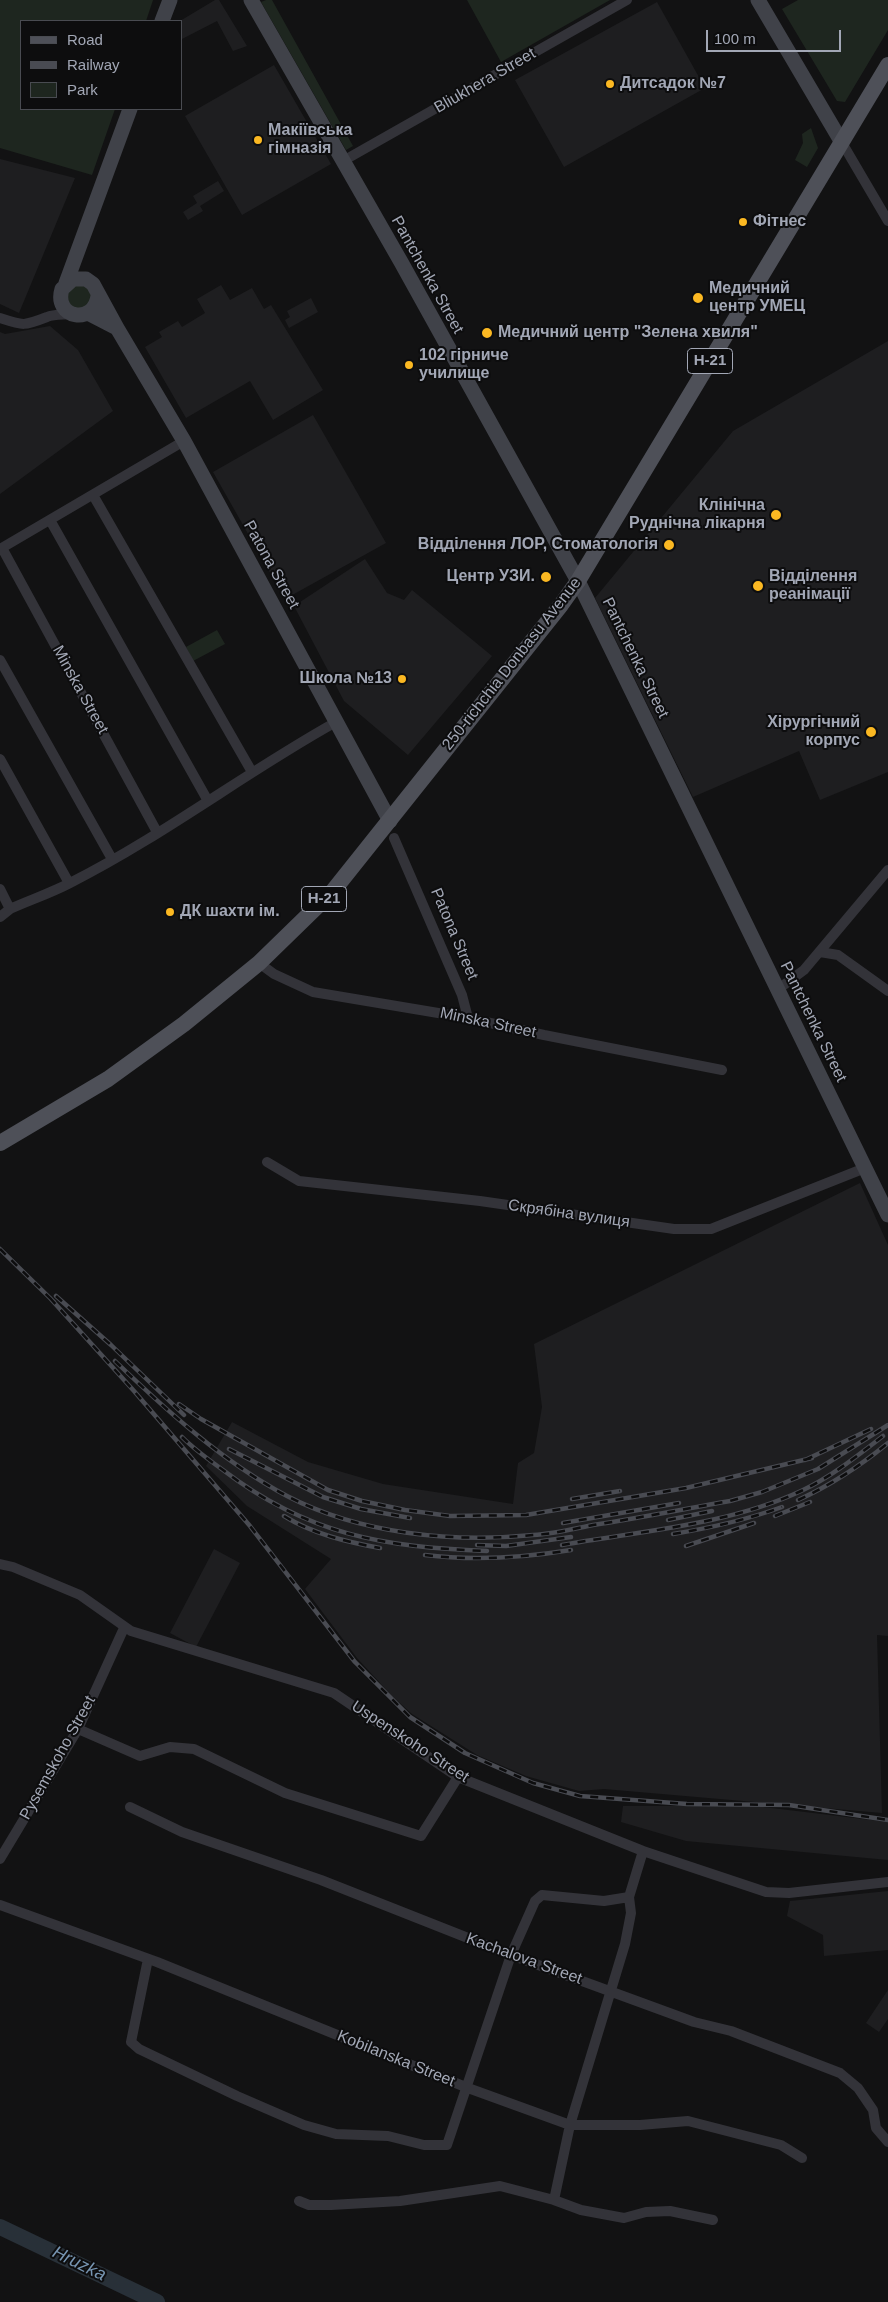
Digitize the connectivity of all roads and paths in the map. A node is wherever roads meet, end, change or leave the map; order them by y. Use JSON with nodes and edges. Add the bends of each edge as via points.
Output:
{"nodes":[{"id":1,"x":170,"y":0,"type":"edge"},
{"id":2,"x":251,"y":0,"type":"edge"},
{"id":3,"x":627,"y":0,"type":"edge"},
{"id":4,"x":758,"y":0,"type":"edge"},
{"id":5,"x":162,"y":20,"type":"edge"},
{"id":6,"x":888,"y":65,"type":"edge"},
{"id":7,"x":130,"y":110,"type":"edge"},
{"id":8,"x":841,"y":141,"type":"junction"},
{"id":9,"x":343,"y":162,"type":"junction"},
{"id":10,"x":888,"y":221,"type":"edge"},
{"id":11,"x":84,"y":237,"type":"junction"},
{"id":12,"x":86,"y":279,"type":"junction"},
{"id":13,"x":63,"y":289,"type":"junction"},
{"id":14,"x":98,"y":296,"type":"junction"},
{"id":15,"x":88,"y":313,"type":"junction"},
{"id":16,"x":72,"y":314,"type":"junction"},
{"id":17,"x":48,"y":316,"type":"junction"},
{"id":18,"x":0,"y":318,"type":"edge"},
{"id":19,"x":117,"y":328,"type":"junction"},
{"id":20,"x":184,"y":441,"type":"junction"},
{"id":21,"x":93,"y":495,"type":"junction"},
{"id":22,"x":50,"y":520,"type":"junction"},
{"id":23,"x":1,"y":548,"type":"edge"},
{"id":24,"x":578,"y":581,"type":"junction"},
{"id":25,"x":0,"y":660,"type":"edge"},
{"id":26,"x":336,"y":722,"type":"junction"},
{"id":27,"x":0,"y":759,"type":"edge"},
{"id":28,"x":252,"y":772,"type":"junction"},
{"id":29,"x":208,"y":801,"type":"junction"},
{"id":30,"x":390,"y":821,"type":"junction"},
{"id":31,"x":157,"y":832,"type":"junction"},
{"id":32,"x":394,"y":838,"type":"dead end"},
{"id":33,"x":112,"y":859,"type":"junction"},
{"id":34,"x":888,"y":870,"type":"edge"},
{"id":35,"x":69,"y":883,"type":"junction"},
{"id":36,"x":0,"y":889,"type":"edge"},
{"id":37,"x":10,"y":909,"type":"junction"},
{"id":38,"x":0,"y":917,"type":"edge"},
{"id":39,"x":820,"y":952,"type":"junction"},
{"id":40,"x":259,"y":963,"type":"junction"},
{"id":41,"x":777,"y":990,"type":"junction"},
{"id":42,"x":888,"y":991,"type":"edge"},
{"id":43,"x":468,"y":1018,"type":"junction"},
{"id":44,"x":722,"y":1070,"type":"dead end"},
{"id":45,"x":0,"y":1142,"type":"edge"},
{"id":46,"x":266,"y":1162,"type":"dead end"},
{"id":47,"x":865,"y":1168,"type":"junction"},
{"id":48,"x":888,"y":1215,"type":"edge"},
{"id":49,"x":0,"y":1564,"type":"edge"},
{"id":50,"x":124,"y":1628,"type":"junction"},
{"id":51,"x":78,"y":1729,"type":"junction"},
{"id":52,"x":458,"y":1777,"type":"junction"},
{"id":53,"x":130,"y":1807,"type":"dead end"},
{"id":54,"x":644,"y":1851,"type":"junction"},
{"id":55,"x":0,"y":1859,"type":"edge"},
{"id":56,"x":888,"y":1882,"type":"edge"},
{"id":57,"x":629,"y":1897,"type":"junction"},
{"id":58,"x":0,"y":1905,"type":"edge"},
{"id":59,"x":510,"y":1955,"type":"junction"},
{"id":60,"x":148,"y":1960,"type":"junction"},
{"id":61,"x":610,"y":1990,"type":"junction"},
{"id":62,"x":468,"y":2088,"type":"junction"},
{"id":63,"x":570,"y":2125,"type":"junction"},
{"id":64,"x":888,"y":2142,"type":"edge"},
{"id":65,"x":802,"y":2158,"type":"dead end"},
{"id":66,"x":554,"y":2200,"type":"junction"},
{"id":67,"x":299,"y":2201,"type":"dead end"},
{"id":68,"x":713,"y":2220,"type":"dead end"}],
"edges":[{"from":1,"to":5,"type":"street"},
{"from":2,"to":9,"type":"street","name":"Pantchenka Street"},
{"from":3,"to":9,"type":"street","name":"Bliukhera Street"},
{"from":4,"to":8,"type":"street"},
{"from":6,"to":8,"type":"main road","name":"250-richchia Donbasu Avenue","number":"Н-21"},
{"from":7,"to":11,"type":"street"},
{"from":8,"to":10,"type":"street"},
{"from":8,"to":24,"type":"main road","name":"250-richchia Donbasu Avenue","number":"Н-21"},
{"from":9,"to":24,"type":"street","name":"Pantchenka Street"},
{"from":11,"to":12,"type":"street","via":[[82,257]]},
{"from":11,"to":13,"type":"street"},
{"from":12,"to":13,"type":"street","via":[[72,279]]},
{"from":12,"to":14,"type":"street","via":[[93,284]]},
{"from":13,"to":16,"type":"street","via":[[62,306]]},
{"from":13,"to":17,"type":"street"},
{"from":14,"to":15,"type":"street","via":[[94,308]]},
{"from":14,"to":19,"type":"street","name":"Patona Street"},
{"from":15,"to":16,"type":"street","via":[[81,316]]},
{"from":15,"to":19,"type":"street"},
{"from":16,"to":17,"type":"street"},
{"from":17,"to":18,"type":"street","via":[[20,325]]},
{"from":19,"to":20,"type":"street","name":"Patona Street"},
{"from":20,"to":21,"type":"street"},
{"from":20,"to":26,"type":"street","name":"Patona Street"},
{"from":21,"to":22,"type":"street"},
{"from":21,"to":28,"type":"street"},
{"from":22,"to":23,"type":"street"},
{"from":22,"to":29,"type":"street"},
{"from":23,"to":31,"type":"street","name":"Minska Street"},
{"from":24,"to":30,"type":"main road","name":"250-richchia Donbasu Avenue","number":"Н-21"},
{"from":24,"to":41,"type":"street","name":"Pantchenka Street"},
{"from":25,"to":33,"type":"street"},
{"from":26,"to":28,"type":"street"},
{"from":26,"to":30,"type":"street","name":"Patona Street"},
{"from":27,"to":35,"type":"street"},
{"from":28,"to":29,"type":"street"},
{"from":29,"to":31,"type":"street"},
{"from":30,"to":40,"type":"main road","name":"250-richchia Donbasu Avenue","number":"Н-21","via":[[332,891]]},
{"from":31,"to":33,"type":"street"},
{"from":32,"to":43,"type":"street","name":"Patona Street","via":[[462,996]]},
{"from":33,"to":35,"type":"street"},
{"from":34,"to":39,"type":"street"},
{"from":35,"to":37,"type":"street"},
{"from":36,"to":37,"type":"street"},
{"from":37,"to":38,"type":"street"},
{"from":39,"to":41,"type":"street","via":[[804,970]]},
{"from":39,"to":42,"type":"street","via":[[838,955]]},
{"from":40,"to":43,"type":"street","name":"Minska Street","via":[[274,974],[313,992]]},
{"from":40,"to":45,"type":"main road","name":"250-richchia Donbasu Avenue","number":"Н-21","via":[[184,1024],[108,1079]]},
{"from":41,"to":47,"type":"street","name":"Pantchenka Street"},
{"from":43,"to":44,"type":"street","name":"Minska Street"},
{"from":46,"to":47,"type":"street","name":"Скрябіна вулиця","via":[[298,1181],[480,1201],[674,1229],[711,1229]]},
{"from":47,"to":48,"type":"street","name":"Pantchenka Street"},
{"from":49,"to":50,"type":"street","name":"Uspenskoho Street","via":[[80,1595]]},
{"from":50,"to":51,"type":"street","name":"Pysemskoho Street"},
{"from":50,"to":52,"type":"street","name":"Uspenskoho Street","via":[[334,1693]]},
{"from":51,"to":52,"type":"street","via":[[140,1756],[170,1748],[194,1749],[285,1793],[421,1836]]},
{"from":51,"to":55,"type":"street","name":"Pysemskoho Street"},
{"from":52,"to":54,"type":"street","name":"Uspenskoho Street"},
{"from":53,"to":59,"type":"street","name":"Kachalova Street","via":[[182,1832],[321,1880]]},
{"from":54,"to":56,"type":"street","name":"Uspenskoho Street","via":[[766,1892],[789,1893]]},
{"from":54,"to":57,"type":"street"},
{"from":57,"to":59,"type":"street","via":[[604,1901],[542,1895],[535,1901]]},
{"from":57,"to":61,"type":"street","via":[[631,1913],[625,1944]]},
{"from":58,"to":60,"type":"street","name":"Kobilanska Street"},
{"from":59,"to":61,"type":"street","name":"Kachalova Street"},
{"from":59,"to":62,"type":"street"},
{"from":60,"to":62,"type":"street","name":"Kobilanska Street"},
{"from":60,"to":62,"type":"street","via":[[131,2042],[139,2050],[304,2124],[336,2134],[388,2136],[424,2145],[448,2145]]},
{"from":61,"to":63,"type":"street"},
{"from":61,"to":64,"type":"street","name":"Kachalova Street","via":[[694,2022],[730,2030],[840,2073],[858,2088],[873,2110],[876,2128]]},
{"from":62,"to":63,"type":"street","name":"Kobilanska Street"},
{"from":63,"to":65,"type":"street","name":"Kobilanska Street","via":[[688,2121],[781,2145]]},
{"from":63,"to":66,"type":"street"},
{"from":66,"to":67,"type":"street","via":[[500,2186],[400,2201],[330,2205],[309,2205]]},
{"from":66,"to":68,"type":"street","via":[[581,2210],[624,2218],[646,2212],[670,2211]]}]}
